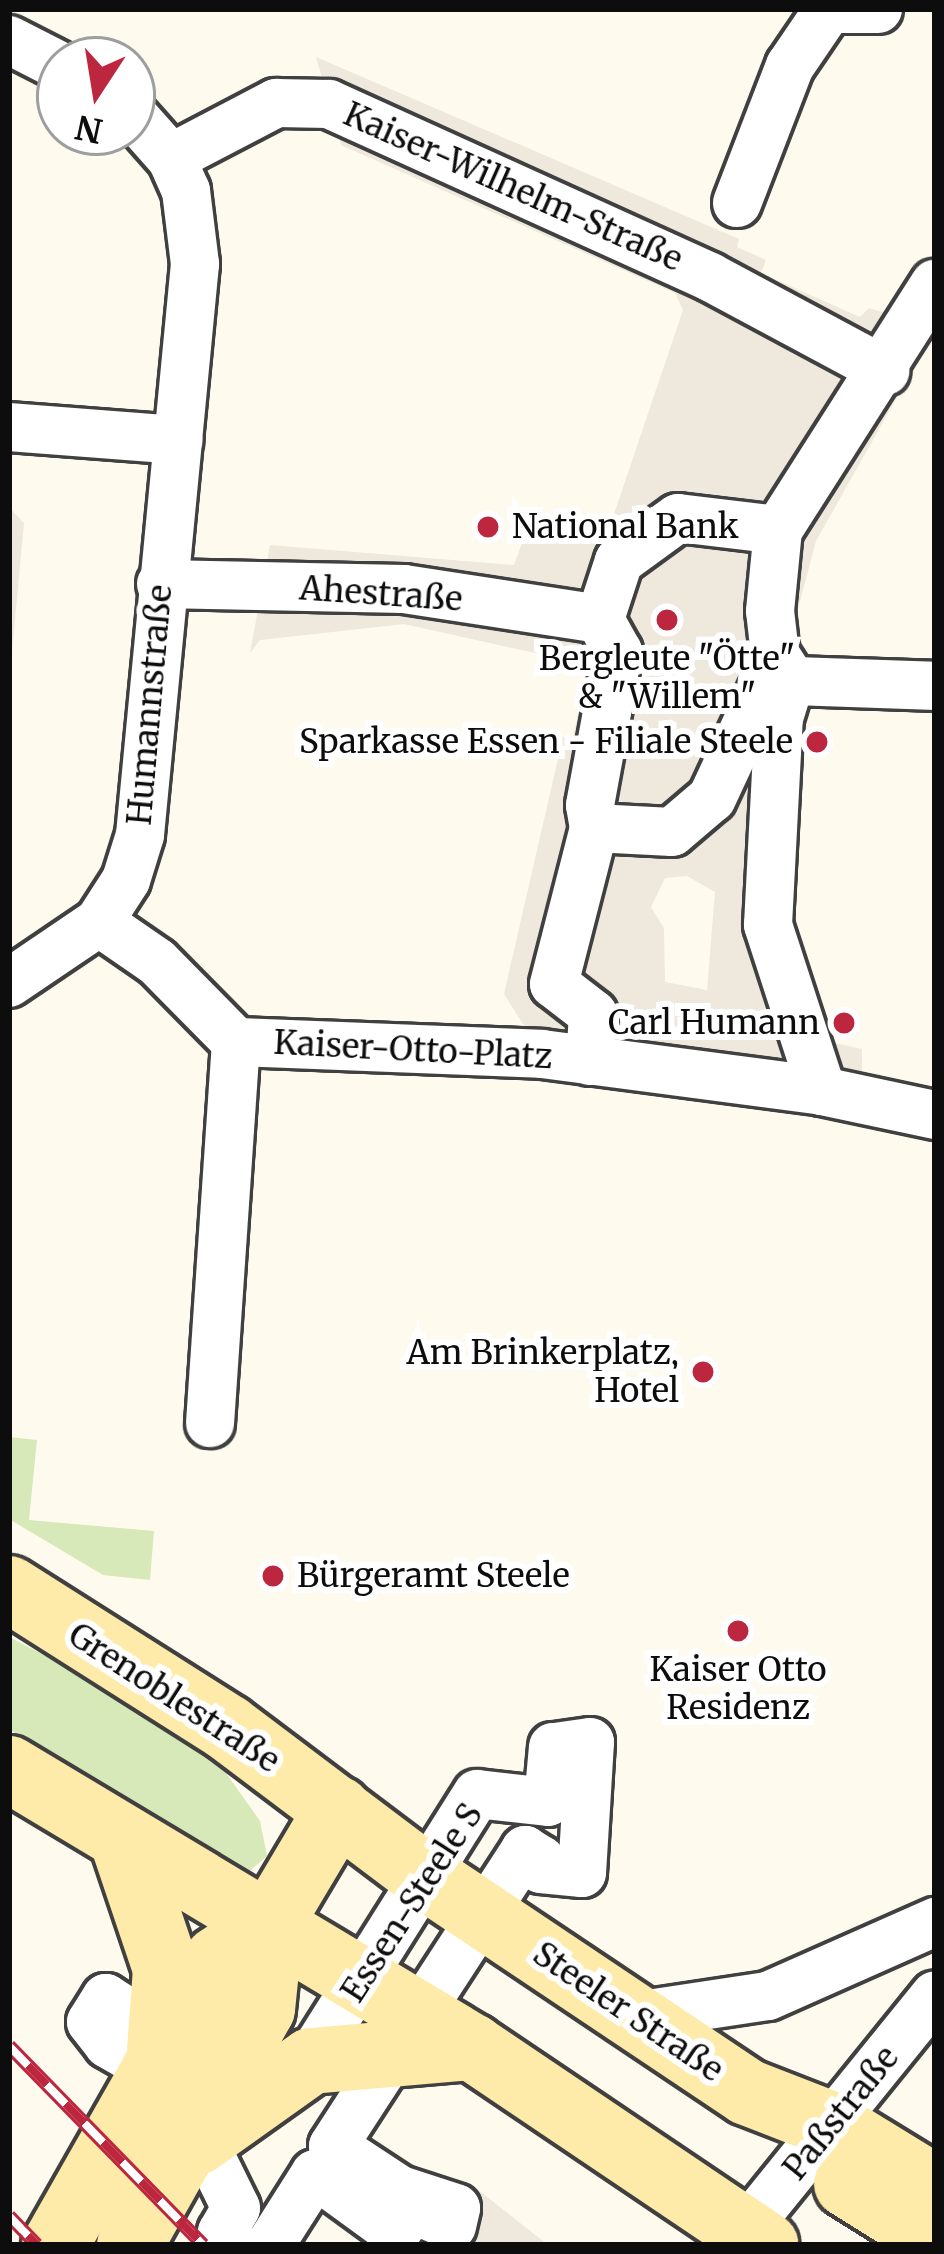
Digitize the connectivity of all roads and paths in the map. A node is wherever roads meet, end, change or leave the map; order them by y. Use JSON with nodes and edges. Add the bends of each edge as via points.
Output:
{"nodes":[{"id":1,"x":828,"y":9,"type":"edge"},
{"id":2,"x":878,"y":9,"type":"edge"},
{"id":3,"x":9,"y":40,"type":"edge"},
{"id":4,"x":36,"y":54,"type":"edge"},
{"id":5,"x":156,"y":141,"type":"edge"},
{"id":6,"x":171,"y":158,"type":"junction"},
{"id":7,"x":710,"y":277,"type":"junction"},
{"id":8,"x":935,"y":284,"type":"edge"},
{"id":9,"x":885,"y":370,"type":"junction"},
{"id":10,"x":9,"y":427,"type":"edge"},
{"id":11,"x":178,"y":440,"type":"junction"},
{"id":12,"x":778,"y":530,"type":"junction"},
{"id":13,"x":161,"y":584,"type":"junction"},
{"id":14,"x":600,"y":619,"type":"junction"},
{"id":15,"x":791,"y":680,"type":"junction"},
{"id":16,"x":935,"y":686,"type":"edge"},
{"id":17,"x":594,"y":828,"type":"junction"},
{"id":18,"x":99,"y":922,"type":"junction"},
{"id":19,"x":9,"y":983,"type":"edge"},
{"id":20,"x":236,"y":1042,"type":"junction"},
{"id":21,"x":590,"y":1061,"type":"junction"},
{"id":22,"x":822,"y":1091,"type":"junction"},
{"id":23,"x":935,"y":1115,"type":"edge"},
{"id":24,"x":196,"y":1407,"type":"dead end"},
{"id":25,"x":9,"y":1589,"type":"edge"},
{"id":26,"x":9,"y":1769,"type":"edge"},
{"id":27,"x":338,"y":1809,"type":"junction"},
{"id":28,"x":123,"y":1840,"type":"junction"},
{"id":29,"x":271,"y":1922,"type":"junction"},
{"id":30,"x":935,"y":1922,"type":"edge"},
{"id":31,"x":935,"y":1995,"type":"edge"},
{"id":32,"x":634,"y":2016,"type":"junction"},
{"id":33,"x":472,"y":2048,"type":"junction"},
{"id":34,"x":157,"y":2072,"type":"junction"},
{"id":35,"x":818,"y":2141,"type":"junction"},
{"id":36,"x":176,"y":2155,"type":"junction"},
{"id":37,"x":935,"y":2188,"type":"edge"},
{"id":38,"x":756,"y":2238,"type":"edge"},
{"id":39,"x":935,"y":2240,"type":"edge"},
{"id":40,"x":55,"y":2245,"type":"edge"},
{"id":41,"x":130,"y":2245,"type":"edge"},
{"id":42,"x":235,"y":2245,"type":"edge"},
{"id":43,"x":270,"y":2245,"type":"edge"}],
"edges":[{"from":1,"to":2,"type":"street"},
{"from":1,"to":7,"type":"street","via":[[790,67]]},
{"from":3,"to":4,"type":"street"},
{"from":5,"to":6,"type":"street"},
{"from":6,"to":7,"type":"street","name":"Kaiser-Wilhelm-Straße","via":[[276,103],[329,104]]},
{"from":6,"to":11,"type":"street","name":"Humannstraße","via":[[191,208],[195,264]]},
{"from":7,"to":9,"type":"street"},
{"from":8,"to":9,"type":"street"},
{"from":9,"to":12,"type":"street"},
{"from":10,"to":11,"type":"street"},
{"from":11,"to":13,"type":"street","name":"Humannstraße"},
{"from":12,"to":14,"type":"street","via":[[678,518],[619,561]]},
{"from":12,"to":15,"type":"street","via":[[770,611],[775,654]]},
{"from":13,"to":14,"type":"street","name":"Ahestraße","via":[[404,590]]},
{"from":13,"to":18,"type":"street","name":"Humannstraße","via":[[140,835],[126,880]]},
{"from":14,"to":17,"type":"street","name":"Kaiser-Otto-Platz","via":[[618,652],[590,805]]},
{"from":15,"to":16,"type":"street"},
{"from":15,"to":17,"type":"street","via":[[767,680],[712,798],[672,832]]},
{"from":15,"to":22,"type":"street","via":[[779,718],[768,926]]},
{"from":17,"to":21,"type":"street","name":"Kaiser-Otto-Platz","via":[[554,984],[593,1014]]},
{"from":18,"to":19,"type":"street"},
{"from":18,"to":20,"type":"street","via":[[157,962]]},
{"from":20,"to":21,"type":"street","name":"Kaiser-Otto-Platz","via":[[428,1045]]},
{"from":20,"to":24,"type":"street"},
{"from":21,"to":22,"type":"street","name":"Kaiser-Otto-Platz"},
{"from":22,"to":23,"type":"street","name":"Kaiser-Otto-Platz"},
{"from":25,"to":27,"type":"main road","name":"Grenoblestraße","via":[[228,1728]]},
{"from":26,"to":28,"type":"main road"},
{"from":27,"to":29,"type":"main road"},
{"from":27,"to":32,"type":"main road","name":"Steeler Straße"},
{"from":28,"to":29,"type":"main road"},
{"from":28,"to":34,"type":"main road","via":[[166,1969]]},
{"from":29,"to":33,"type":"main road"},
{"from":29,"to":34,"type":"main road","via":[[217,1960]]},
{"from":29,"to":36,"type":"main road","via":[[262,2009]]},
{"from":30,"to":32,"type":"street","via":[[768,1996]]},
{"from":31,"to":35,"type":"street","name":"Paßstraße"},
{"from":32,"to":35,"type":"main road","name":"Steeler Straße"},
{"from":33,"to":36,"type":"main road","via":[[311,2061]]},
{"from":33,"to":38,"type":"main road"},
{"from":34,"to":40,"type":"main road"},
{"from":35,"to":37,"type":"main road","name":"Steeler Straße"},
{"from":35,"to":38,"type":"street","name":"Paßstraße"},
{"from":35,"to":39,"type":"main road"},
{"from":36,"to":41,"type":"main road"},
{"from":42,"to":43,"type":"street","name":"Essen-Steele S","via":[[222,2232],[236,2208],[174,2082],[96,2032],[91,2022],[106,1998],[260,2098],[284,2099],[477,1794],[548,1802],[553,1748],[590,1742],[581,1874],[541,1869],[542,1860],[525,1850],[333,2146],[400,2190],[456,2208],[452,2226],[412,2209],[396,2233],[315,2174]]}]}
